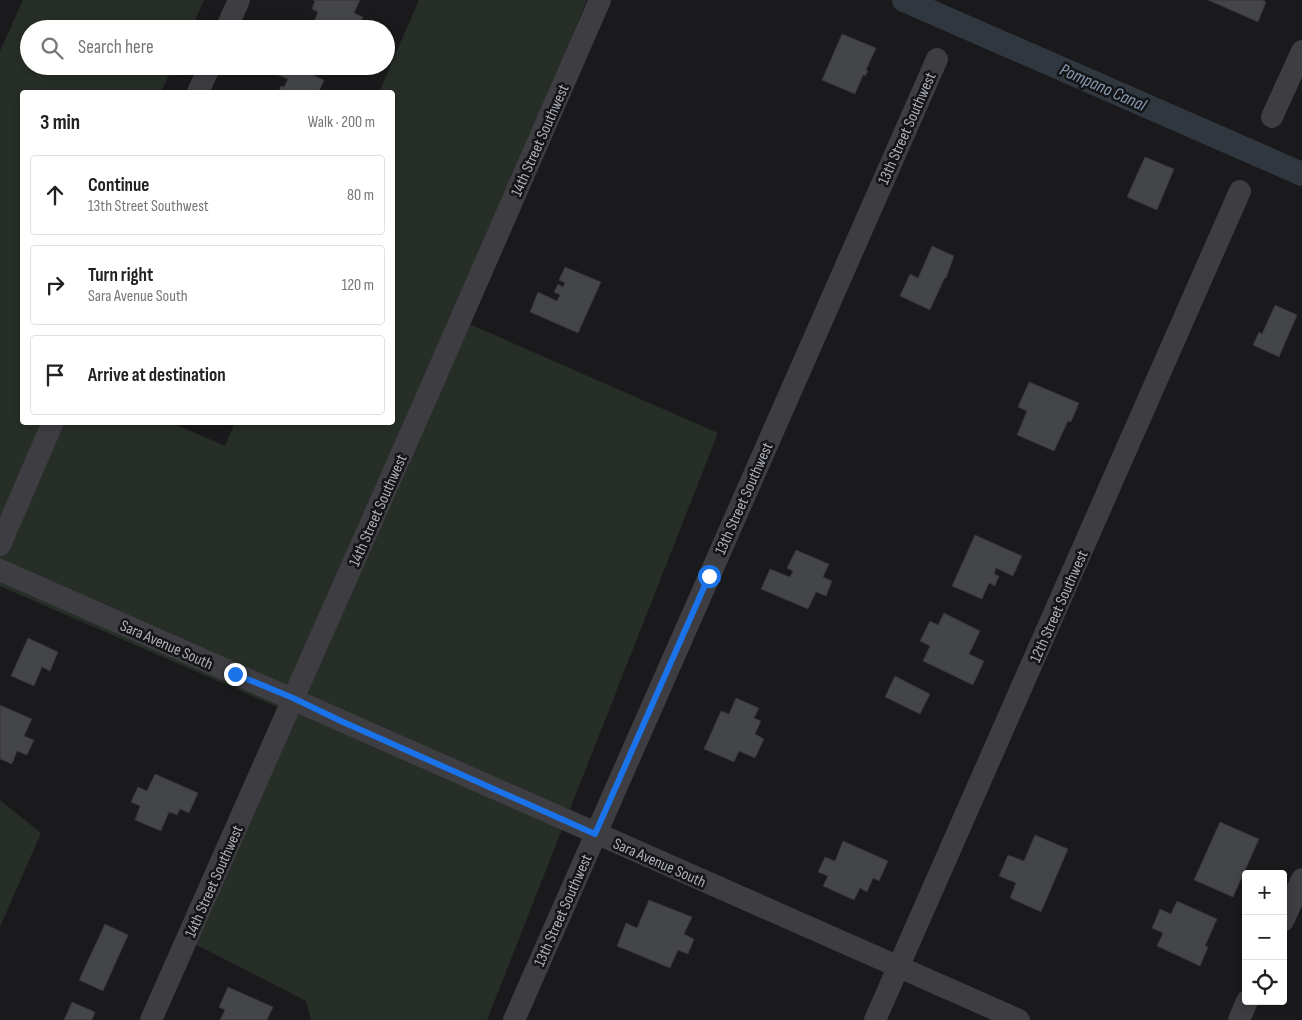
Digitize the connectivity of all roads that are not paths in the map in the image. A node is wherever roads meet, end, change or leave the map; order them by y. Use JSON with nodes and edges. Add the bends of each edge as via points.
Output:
{"nodes":[{"id":1,"x":239,"y":0,"type":"edge"},
{"id":2,"x":600,"y":0,"type":"edge"},
{"id":3,"x":230,"y":20,"type":"edge"},
{"id":4,"x":1302,"y":51,"type":"edge"},
{"id":5,"x":936,"y":59,"type":"dead end"},
{"id":6,"x":206,"y":75,"type":"edge"},
{"id":7,"x":199,"y":90,"type":"edge"},
{"id":8,"x":1272,"y":117,"type":"dead end"},
{"id":9,"x":1240,"y":192,"type":"dead end"},
{"id":10,"x":52,"y":425,"type":"edge"},
{"id":11,"x":0,"y":545,"type":"edge"},
{"id":12,"x":0,"y":570,"type":"edge"},
{"id":13,"x":293,"y":698,"type":"junction"},
{"id":14,"x":595,"y":834,"type":"junction"},
{"id":15,"x":1302,"y":879,"type":"edge"},
{"id":16,"x":1286,"y":915,"type":"edge"},
{"id":17,"x":899,"y":968,"type":"junction"},
{"id":18,"x":1246,"y":1005,"type":"edge"},
{"id":19,"x":151,"y":1020,"type":"edge"},
{"id":20,"x":514,"y":1020,"type":"edge"},
{"id":21,"x":875,"y":1020,"type":"edge"},
{"id":22,"x":1019,"y":1020,"type":"edge"},
{"id":23,"x":1239,"y":1020,"type":"edge"}],
"edges":[{"from":1,"to":3,"type":"street"},
{"from":2,"to":13,"type":"street","name":"14th Street Southwest"},
{"from":4,"to":8,"type":"street"},
{"from":5,"to":14,"type":"street","name":"13th Street Southwest"},
{"from":6,"to":7,"type":"street"},
{"from":9,"to":17,"type":"street","name":"12th Street Southwest"},
{"from":10,"to":11,"type":"street"},
{"from":12,"to":13,"type":"street","name":"Sara Avenue South"},
{"from":13,"to":14,"type":"street","name":"Sara Avenue South"},
{"from":13,"to":19,"type":"street","name":"14th Street Southwest"},
{"from":14,"to":17,"type":"street","name":"Sara Avenue South"},
{"from":14,"to":20,"type":"street","name":"13th Street Southwest"},
{"from":15,"to":16,"type":"street"},
{"from":17,"to":21,"type":"street","name":"12th Street Southwest"},
{"from":17,"to":22,"type":"street","name":"Sara Avenue South"},
{"from":18,"to":23,"type":"street"}]}
